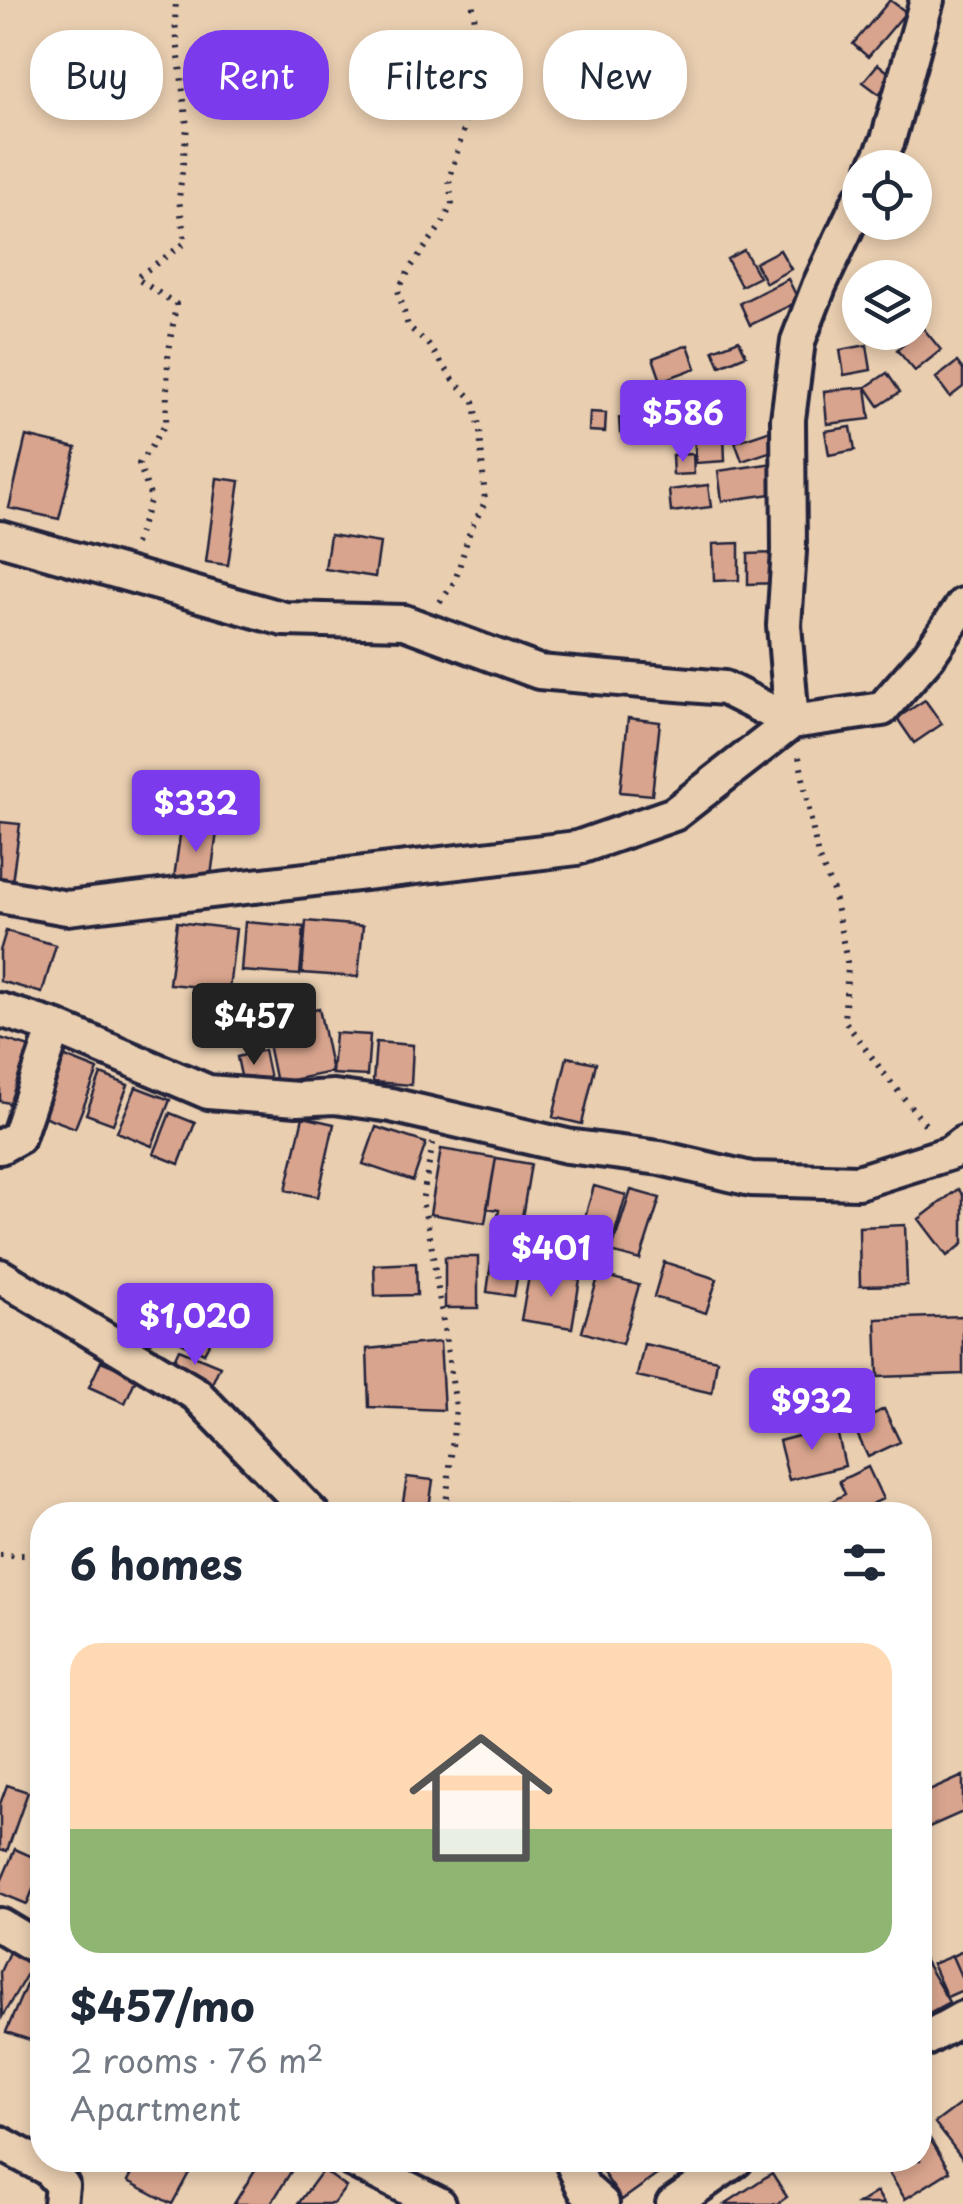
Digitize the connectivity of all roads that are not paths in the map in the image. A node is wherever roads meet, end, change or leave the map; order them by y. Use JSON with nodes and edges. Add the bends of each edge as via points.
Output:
{"nodes":[{"id":1,"x":927,"y":0,"type":"edge"},
{"id":2,"x":883,"y":150,"type":"edge"},
{"id":3,"x":842,"y":237,"type":"edge"},
{"id":4,"x":0,"y":538,"type":"edge"},
{"id":5,"x":963,"y":605,"type":"edge"},
{"id":6,"x":792,"y":722,"type":"junction"},
{"id":7,"x":0,"y":896,"type":"edge"},
{"id":8,"x":0,"y":1010,"type":"edge"},
{"id":9,"x":56,"y":1027,"type":"junction"},
{"id":10,"x":0,"y":1147,"type":"edge"},
{"id":11,"x":956,"y":1148,"type":"edge"},
{"id":12,"x":0,"y":1276,"type":"edge"},
{"id":13,"x":300,"y":1502,"type":"edge"},
{"id":14,"x":1,"y":1928,"type":"edge"},
{"id":15,"x":30,"y":1944,"type":"edge"},
{"id":16,"x":963,"y":2018,"type":"edge"},
{"id":17,"x":932,"y":2035,"type":"edge"},
{"id":18,"x":0,"y":2142,"type":"edge"},
{"id":19,"x":30,"y":2159,"type":"edge"},
{"id":20,"x":51,"y":2172,"type":"edge"},
{"id":21,"x":376,"y":2172,"type":"edge"},
{"id":22,"x":576,"y":2172,"type":"edge"},
{"id":23,"x":719,"y":2172,"type":"edge"},
{"id":24,"x":60,"y":2204,"type":"edge"},
{"id":25,"x":439,"y":2204,"type":"edge"},
{"id":26,"x":602,"y":2204,"type":"edge"},
{"id":27,"x":673,"y":2204,"type":"edge"}],
"edges":[{"from":1,"to":2,"type":"street"},
{"from":3,"to":6,"type":"street","via":[[798,341],[788,419],[784,625]]},
{"from":4,"to":6,"type":"street","via":[[284,618],[404,622],[539,672],[724,688]]},
{"from":5,"to":6,"type":"street","via":[[882,709]]},
{"from":6,"to":7,"type":"street","via":[[674,814],[577,848],[66,908]]},
{"from":8,"to":9,"type":"street"},
{"from":9,"to":10,"type":"street","via":[[18,1137]]},
{"from":9,"to":11,"type":"street","via":[[208,1092],[391,1105],[752,1179],[858,1182]]},
{"from":12,"to":13,"type":"street","via":[[196,1394]]},
{"from":14,"to":15,"type":"street"},
{"from":16,"to":17,"type":"street"},
{"from":18,"to":19,"type":"street"},
{"from":20,"to":24,"type":"street","via":[[62,2185]]},
{"from":21,"to":25,"type":"street"},
{"from":22,"to":26,"type":"street"},
{"from":23,"to":27,"type":"street"}]}
